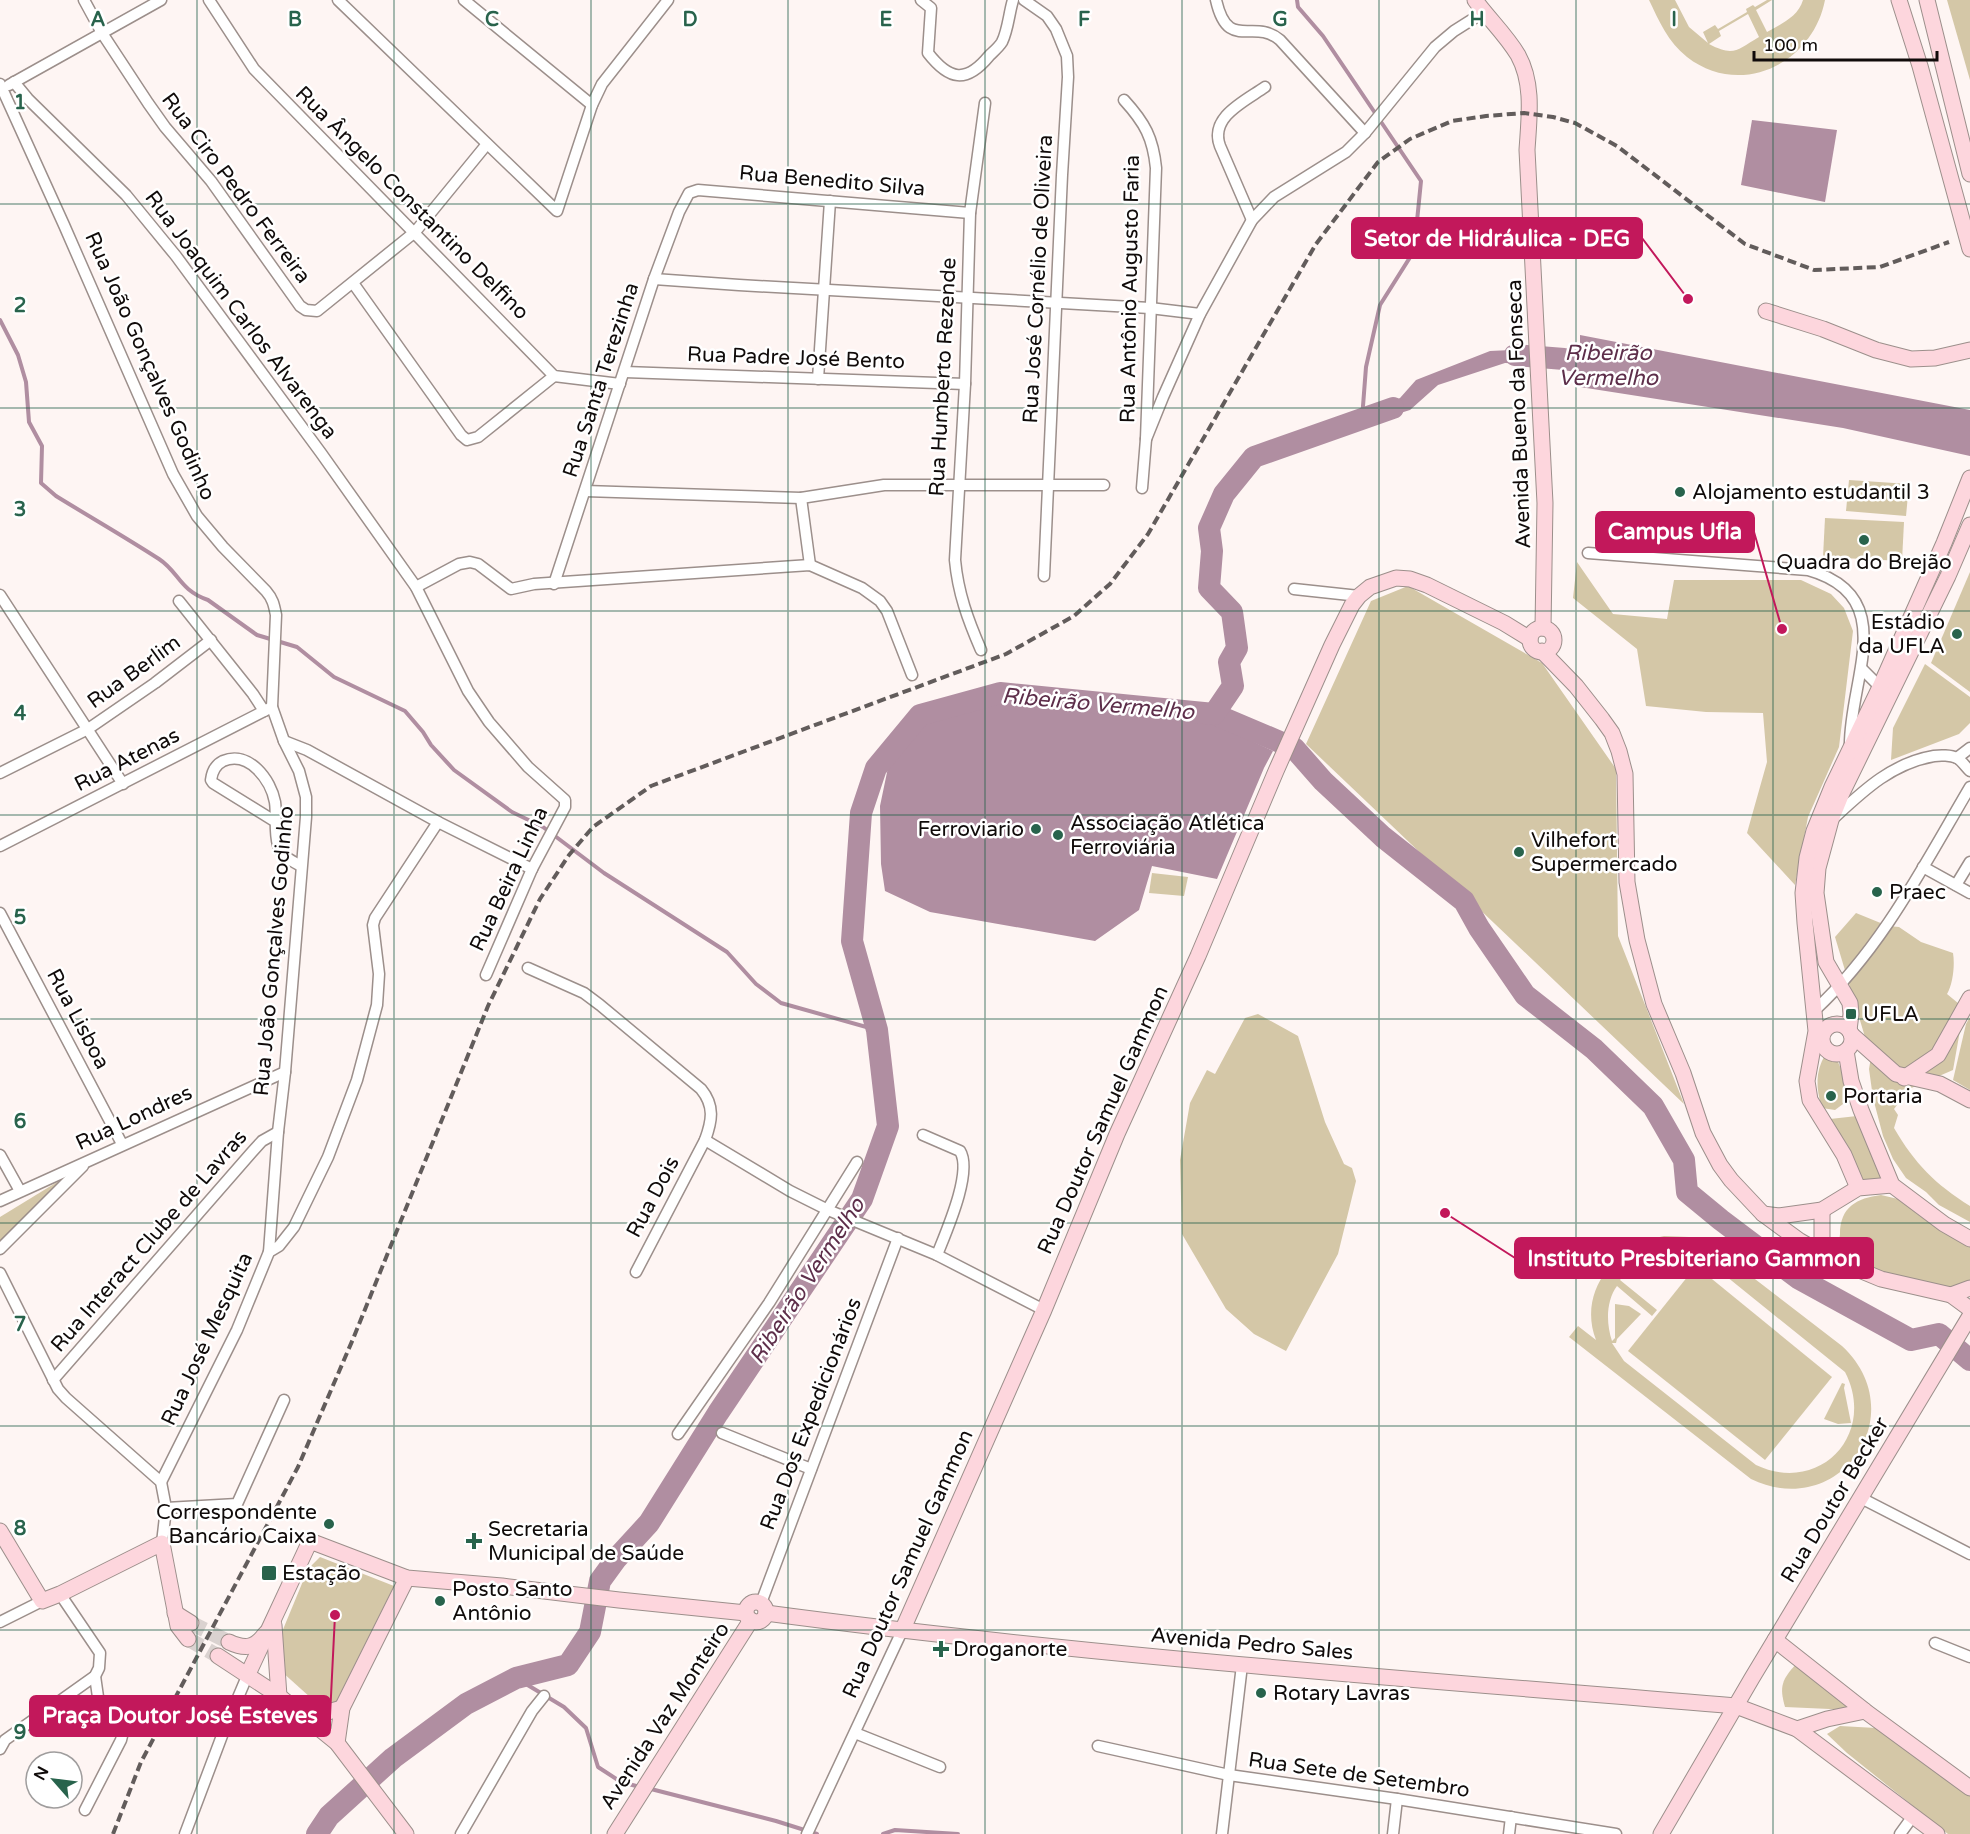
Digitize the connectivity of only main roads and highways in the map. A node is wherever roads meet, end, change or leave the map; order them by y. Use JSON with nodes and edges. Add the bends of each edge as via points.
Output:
{"nodes":[{"id":1,"x":1899,"y":0,"type":"edge"},
{"id":2,"x":1927,"y":0,"type":"edge"},
{"id":3,"x":1480,"y":6,"type":"edge"},
{"id":4,"x":1970,"y":174,"type":"edge"},
{"id":5,"x":1970,"y":249,"type":"edge"},
{"id":6,"x":1766,"y":311,"type":"dead end"},
{"id":7,"x":1970,"y":350,"type":"edge"},
{"id":8,"x":1970,"y":478,"type":"edge"},
{"id":9,"x":1970,"y":525,"type":"edge"},
{"id":10,"x":1543,"y":628,"type":"junction"},
{"id":11,"x":1530,"y":639,"type":"junction"},
{"id":12,"x":1542,"y":651,"type":"junction"},
{"id":13,"x":1970,"y":998,"type":"edge"},
{"id":14,"x":1850,"y":1032,"type":"junction"},
{"id":15,"x":1819,"y":1033,"type":"junction"},
{"id":16,"x":1846,"y":1051,"type":"junction"},
{"id":17,"x":1938,"y":1055,"type":"junction"},
{"id":18,"x":1904,"y":1078,"type":"junction"},
{"id":19,"x":1940,"y":1084,"type":"junction"},
{"id":20,"x":1970,"y":1100,"type":"edge"},
{"id":21,"x":1892,"y":1185,"type":"junction"},
{"id":22,"x":1858,"y":1188,"type":"junction"},
{"id":23,"x":1822,"y":1210,"type":"junction"},
{"id":24,"x":1763,"y":1214,"type":"junction"},
{"id":25,"x":1970,"y":1239,"type":"edge"},
{"id":26,"x":1828,"y":1257,"type":"junction"},
{"id":27,"x":1970,"y":1288,"type":"edge"},
{"id":28,"x":1951,"y":1295,"type":"junction"},
{"id":29,"x":1970,"y":1309,"type":"edge"},
{"id":30,"x":1970,"y":1316,"type":"edge"},
{"id":31,"x":0,"y":1531,"type":"edge"},
{"id":32,"x":407,"y":1578,"type":"junction"},
{"id":33,"x":175,"y":1613,"type":"junction"},
{"id":34,"x":749,"y":1617,"type":"junction"},
{"id":35,"x":273,"y":1622,"type":"junction"},
{"id":36,"x":191,"y":1623,"type":"tunnel mouth"},
{"id":37,"x":902,"y":1631,"type":"junction"},
{"id":38,"x":188,"y":1639,"type":"tunnel mouth"},
{"id":39,"x":1775,"y":1640,"type":"junction"},
{"id":40,"x":229,"y":1642,"type":"tunnel mouth"},
{"id":41,"x":218,"y":1656,"type":"tunnel mouth"},
{"id":42,"x":248,"y":1674,"type":"junction"},
{"id":43,"x":279,"y":1696,"type":"junction"},
{"id":44,"x":1736,"y":1706,"type":"junction"},
{"id":45,"x":342,"y":1708,"type":"junction"},
{"id":46,"x":1865,"y":1712,"type":"junction"},
{"id":47,"x":307,"y":1718,"type":"junction"},
{"id":48,"x":1797,"y":1729,"type":"junction"},
{"id":49,"x":337,"y":1743,"type":"junction"},
{"id":50,"x":1970,"y":1788,"type":"edge"},
{"id":51,"x":406,"y":1834,"type":"edge"},
{"id":52,"x":615,"y":1834,"type":"edge"},
{"id":53,"x":1661,"y":1834,"type":"edge"},
{"id":54,"x":1937,"y":1834,"type":"edge"}],
"edges":[{"from":1,"to":5,"type":"main road"},
{"from":2,"to":4,"type":"main road"},
{"from":3,"to":10,"type":"main road","name":"Avenida Bueno da Fonseca","via":[[1518,55],[1530,94],[1527,150],[1545,503]]},
{"from":6,"to":7,"type":"main road","via":[[1911,359]]},
{"from":8,"to":15,"type":"main road","via":[[1814,831],[1803,893]]},
{"from":9,"to":14,"type":"main road","via":[[1831,820],[1818,867],[1816,893],[1826,962],[1850,1003]]},
{"from":10,"to":11,"type":"main road","via":[[1536,629]]},
{"from":10,"to":12,"type":"main road","via":[[1550,631],[1553,642]]},
{"from":11,"to":12,"type":"main road","via":[[1535,649]]},
{"from":11,"to":37,"type":"main road","name":"Rua Doutor Samuel Gammon","via":[[1410,579],[1381,582],[1359,596],[1332,645],[1276,771]]},
{"from":12,"to":24,"type":"main road","via":[[1612,732],[1625,774],[1627,882],[1654,1004],[1703,1133],[1731,1180]]},
{"from":13,"to":17,"type":"main road"},
{"from":14,"to":15,"type":"main road","via":[[1845,1026],[1834,1024]]},
{"from":14,"to":16,"type":"main road","via":[[1852,1040]]},
{"from":14,"to":18,"type":"main road","via":[[1887,1068]]},
{"from":15,"to":16,"type":"main road","via":[[1826,1049],[1839,1054]]},
{"from":15,"to":22,"type":"main road","via":[[1807,1081],[1810,1100],[1844,1155]]},
{"from":16,"to":21,"type":"main road","via":[[1851,1081]]},
{"from":17,"to":18,"type":"main road"},
{"from":17,"to":19,"type":"main road"},
{"from":18,"to":19,"type":"main road"},
{"from":19,"to":20,"type":"main road"},
{"from":21,"to":22,"type":"main road"},
{"from":21,"to":25,"type":"main road"},
{"from":22,"to":23,"type":"main road"},
{"from":23,"to":24,"type":"main road","via":[[1779,1216]]},
{"from":23,"to":26,"type":"main road","via":[[1822,1239]]},
{"from":24,"to":26,"type":"main road"},
{"from":26,"to":28,"type":"main road","via":[[1881,1279]]},
{"from":27,"to":28,"type":"main road"},
{"from":28,"to":29,"type":"main road"},
{"from":30,"to":39,"type":"main road","name":"Rua Doutor Becker"},
{"from":31,"to":33,"type":"main road","via":[[42,1601],[162,1543]]},
{"from":32,"to":34,"type":"main road","via":[[576,1594]]},
{"from":32,"to":35,"type":"main road","via":[[310,1541]]},
{"from":32,"to":45,"type":"main road"},
{"from":33,"to":36,"type":"main road"},
{"from":33,"to":38,"type":"main road","via":[[178,1626]]},
{"from":34,"to":37,"type":"main road","name":"Avenida Pedro Sales","via":[[750,1604],[755,1602],[764,1608]]},
{"from":34,"to":52,"type":"main road","name":"Avenida Vaz Monteiro"},
{"from":35,"to":40,"type":"main road","via":[[255,1645]]},
{"from":35,"to":42,"type":"main road"},
{"from":35,"to":43,"type":"main road"},
{"from":37,"to":44,"type":"main road","name":"Avenida Pedro Sales","via":[[1242,1665]]},
{"from":39,"to":44,"type":"main road","name":"Rua Doutor Becker"},
{"from":39,"to":46,"type":"main road"},
{"from":41,"to":42,"type":"main road"},
{"from":42,"to":43,"type":"main road"},
{"from":43,"to":47,"type":"main road"},
{"from":44,"to":48,"type":"main road","name":"Avenida Pedro Sales"},
{"from":44,"to":53,"type":"main road","name":"Rua Doutor Becker"},
{"from":45,"to":47,"type":"main road"},
{"from":45,"to":49,"type":"main road"},
{"from":46,"to":48,"type":"main road"},
{"from":46,"to":50,"type":"main road"},
{"from":47,"to":49,"type":"main road"},
{"from":48,"to":54,"type":"main road","name":"Avenida Pedro Sales"},
{"from":49,"to":51,"type":"main road"}]}
